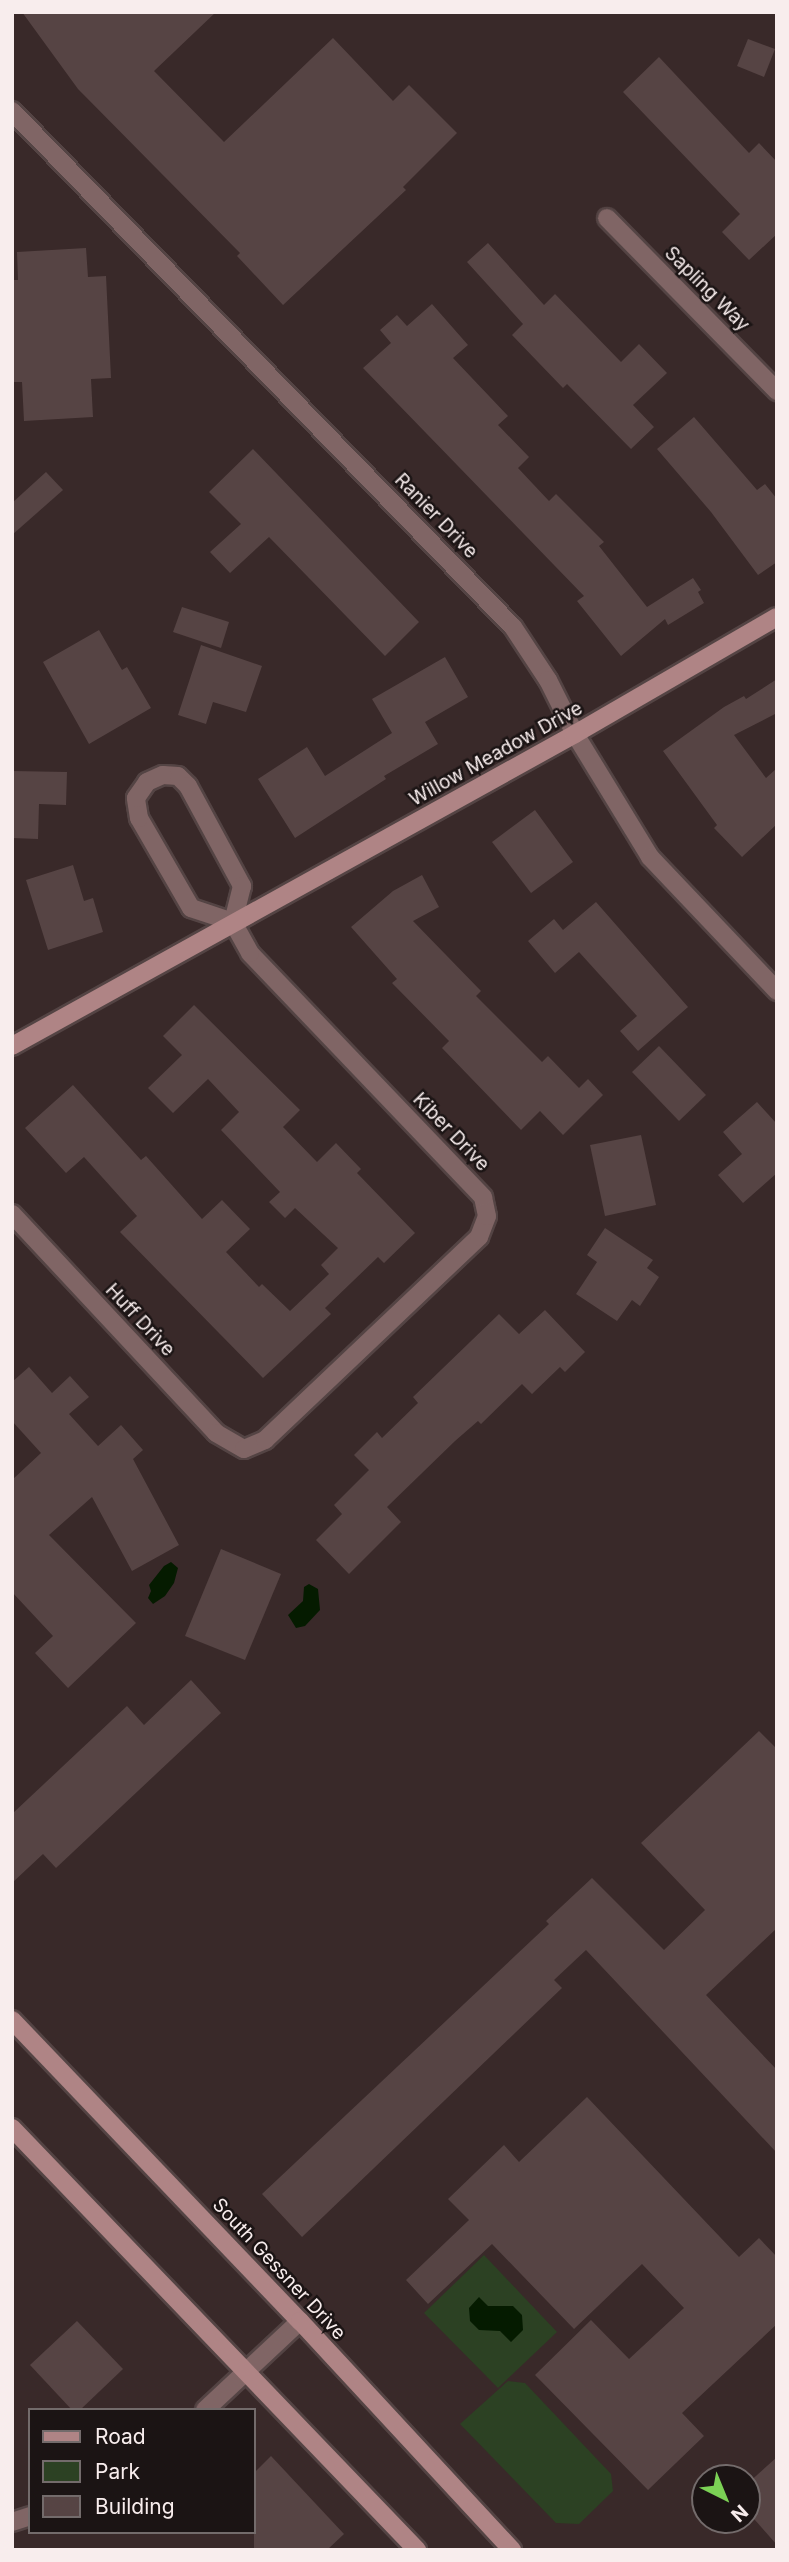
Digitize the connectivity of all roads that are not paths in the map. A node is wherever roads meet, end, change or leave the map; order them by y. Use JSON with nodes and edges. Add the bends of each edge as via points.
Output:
{"nodes":[{"id":1,"x":12,"y":111,"type":"edge"},
{"id":2,"x":607,"y":218,"type":"dead end"},
{"id":3,"x":777,"y":391,"type":"edge"},
{"id":4,"x":777,"y":617,"type":"edge"},
{"id":5,"x":575,"y":734,"type":"junction"},
{"id":6,"x":233,"y":922,"type":"junction"},
{"id":7,"x":777,"y":991,"type":"edge"},
{"id":8,"x":12,"y":1046,"type":"edge"},
{"id":9,"x":12,"y":1213,"type":"edge"},
{"id":10,"x":244,"y":1449,"type":"joint"},
{"id":11,"x":12,"y":2020,"type":"edge"},
{"id":12,"x":12,"y":2128,"type":"edge"},
{"id":13,"x":300,"y":2321,"type":"junction"},
{"id":14,"x":245,"y":2373,"type":"junction"},
{"id":15,"x":207,"y":2408,"type":"edge"},
{"id":16,"x":417,"y":2550,"type":"edge"},
{"id":17,"x":512,"y":2550,"type":"edge"}],
"edges":[{"from":1,"to":5,"type":"street","name":"Ranier Drive","via":[[513,627],[548,680]]},
{"from":2,"to":3,"type":"street","name":"Sapling Way"},
{"from":4,"to":5,"type":"main road","name":"Willow Meadow Drive"},
{"from":5,"to":6,"type":"main road","name":"Willow Meadow Drive"},
{"from":5,"to":7,"type":"street","name":"Ranier Drive","via":[[650,857]]},
{"from":6,"to":6,"type":"street","via":[[191,908],[139,818],[136,797],[147,782],[163,775],[178,776],[188,786],[242,886]]},
{"from":6,"to":8,"type":"main road","name":"Willow Meadow Drive"},
{"from":6,"to":10,"type":"street","name":"Kiber Drive","via":[[250,953],[483,1197],[487,1216],[470,1246],[265,1440]]},
{"from":9,"to":10,"type":"street","name":"Huff Drive","via":[[216,1433]]},
{"from":11,"to":13,"type":"main road","name":"South Gessner Drive"},
{"from":12,"to":14,"type":"main road"},
{"from":13,"to":14,"type":"street"},
{"from":13,"to":17,"type":"main road","name":"South Gessner Drive"},
{"from":14,"to":15,"type":"street"},
{"from":14,"to":16,"type":"main road"}]}
